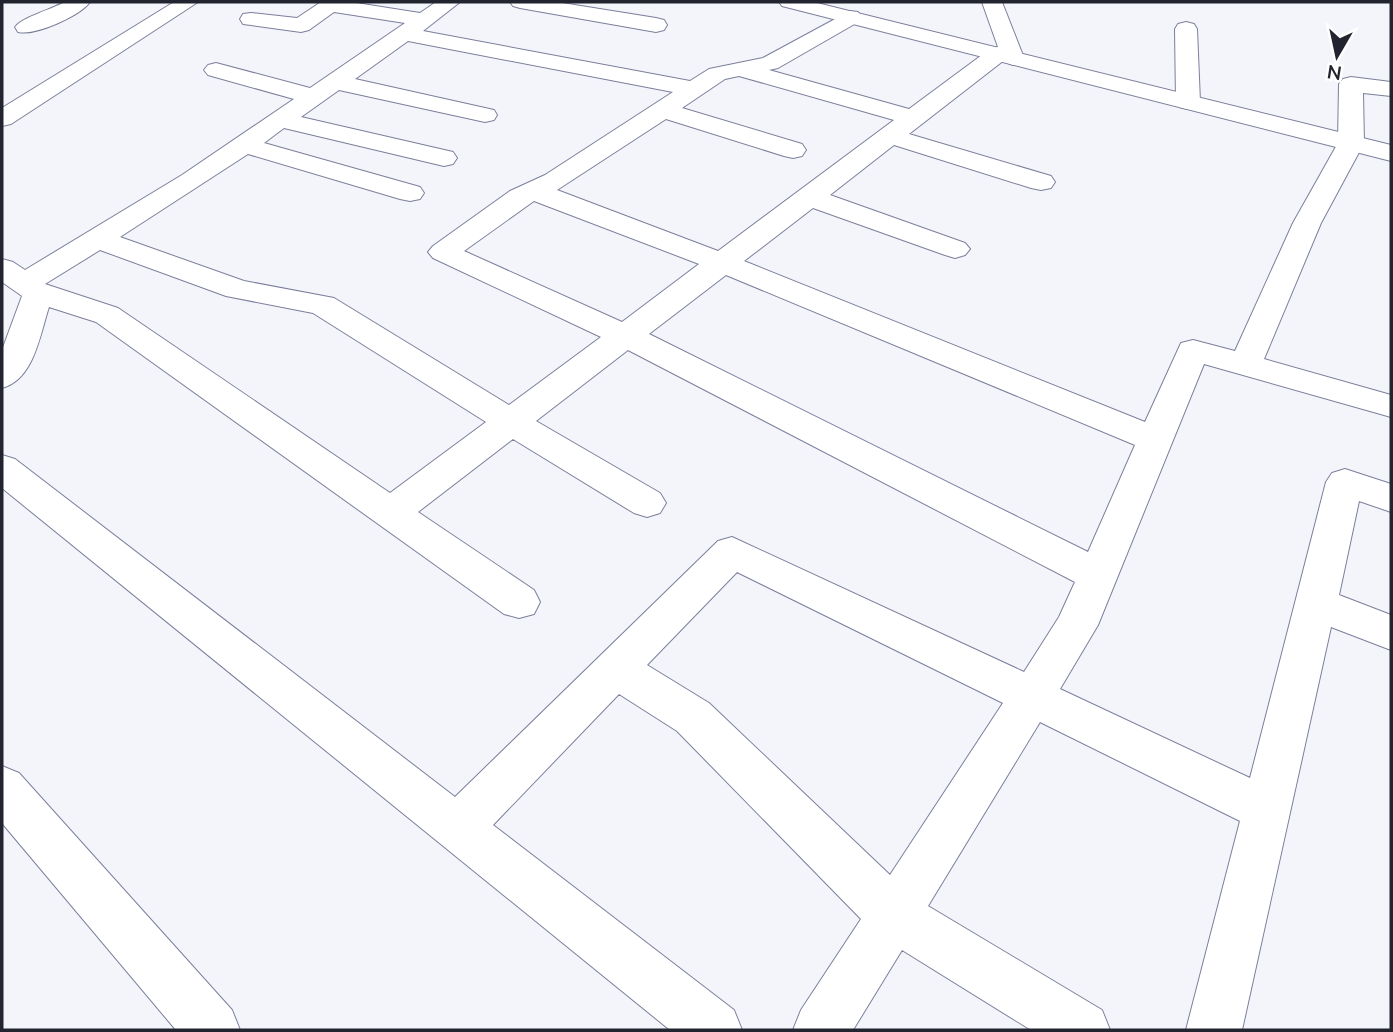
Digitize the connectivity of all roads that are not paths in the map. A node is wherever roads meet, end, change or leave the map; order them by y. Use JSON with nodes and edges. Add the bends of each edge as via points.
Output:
{"nodes":[{"id":1,"x":80,"y":2,"type":"edge"},
{"id":2,"x":188,"y":2,"type":"edge"},
{"id":3,"x":450,"y":2,"type":"edge"},
{"id":4,"x":520,"y":2,"type":"edge"},
{"id":5,"x":789,"y":2,"type":"edge"},
{"id":6,"x":992,"y":2,"type":"edge"},
{"id":7,"x":333,"y":4,"type":"edge"},
{"id":8,"x":850,"y":17,"type":"junction"},
{"id":9,"x":251,"y":19,"type":"dead end"},
{"id":10,"x":2,"y":25,"type":"edge"},
{"id":11,"x":656,"y":25,"type":"dead end"},
{"id":12,"x":26,"y":27,"type":"junction"},
{"id":13,"x":415,"y":27,"type":"junction"},
{"id":14,"x":1186,"y":29,"type":"dead end"},
{"id":15,"x":2,"y":38,"type":"edge"},
{"id":16,"x":1006,"y":56,"type":"junction"},
{"id":17,"x":736,"y":69,"type":"junction"},
{"id":18,"x":216,"y":70,"type":"dead end"},
{"id":19,"x":337,"y":82,"type":"junction"},
{"id":20,"x":694,"y":89,"type":"junction"},
{"id":21,"x":1391,"y":89,"type":"edge"},
{"id":22,"x":314,"y":97,"type":"junction"},
{"id":23,"x":1188,"y":102,"type":"junction"},
{"id":24,"x":662,"y":110,"type":"junction"},
{"id":25,"x":485,"y":114,"type":"dead end"},
{"id":26,"x":914,"y":118,"type":"junction"},
{"id":27,"x":2,"y":119,"type":"edge"},
{"id":28,"x":281,"y":120,"type":"junction"},
{"id":29,"x":890,"y":136,"type":"junction"},
{"id":30,"x":1351,"y":143,"type":"junction"},
{"id":31,"x":244,"y":145,"type":"junction"},
{"id":32,"x":793,"y":150,"type":"dead end"},
{"id":33,"x":1391,"y":153,"type":"edge"},
{"id":34,"x":444,"y":158,"type":"dead end"},
{"id":35,"x":1041,"y":182,"type":"dead end"},
{"id":36,"x":533,"y":191,"type":"junction"},
{"id":37,"x":410,"y":193,"type":"dead end"},
{"id":38,"x":810,"y":197,"type":"junction"},
{"id":39,"x":97,"y":239,"type":"junction"},
{"id":40,"x":955,"y":249,"type":"dead end"},
{"id":41,"x":723,"y":262,"type":"junction"},
{"id":42,"x":22,"y":281,"type":"edge"},
{"id":43,"x":626,"y":336,"type":"junction"},
{"id":44,"x":1245,"y":365,"type":"junction"},
{"id":45,"x":2,"y":377,"type":"edge"},
{"id":46,"x":1391,"y":406,"type":"edge"},
{"id":47,"x":511,"y":422,"type":"junction"},
{"id":48,"x":1155,"y":440,"type":"junction"},
{"id":49,"x":2,"y":468,"type":"edge"},
{"id":50,"x":1391,"y":498,"type":"edge"},
{"id":51,"x":646,"y":503,"type":"dead end"},
{"id":52,"x":392,"y":512,"type":"junction"},
{"id":53,"x":1098,"y":575,"type":"junction"},
{"id":54,"x":519,"y":602,"type":"dead end"},
{"id":55,"x":1316,"y":604,"type":"junction"},
{"id":56,"x":1391,"y":633,"type":"edge"},
{"id":57,"x":615,"y":669,"type":"junction"},
{"id":58,"x":1032,"y":695,"type":"junction"},
{"id":59,"x":2,"y":788,"type":"edge"},
{"id":60,"x":1267,"y":810,"type":"junction"},
{"id":61,"x":457,"y":828,"type":"junction"},
{"id":62,"x":894,"y":915,"type":"junction"},
{"id":63,"x":212,"y":1030,"type":"edge"},
{"id":64,"x":714,"y":1030,"type":"edge"},
{"id":65,"x":821,"y":1030,"type":"edge"},
{"id":66,"x":1082,"y":1030,"type":"edge"},
{"id":67,"x":1214,"y":1030,"type":"edge"}],
"edges":[{"from":1,"to":12,"type":"street"},
{"from":2,"to":27,"type":"street"},
{"from":3,"to":13,"type":"street"},
{"from":4,"to":11,"type":"street"},
{"from":5,"to":8,"type":"street"},
{"from":6,"to":16,"type":"street"},
{"from":7,"to":9,"type":"street","via":[[301,25]]},
{"from":7,"to":13,"type":"street"},
{"from":8,"to":16,"type":"street"},
{"from":8,"to":17,"type":"street","via":[[770,63]]},
{"from":10,"to":12,"type":"street"},
{"from":12,"to":15,"type":"street"},
{"from":13,"to":19,"type":"street"},
{"from":13,"to":20,"type":"street"},
{"from":14,"to":23,"type":"street"},
{"from":16,"to":23,"type":"street"},
{"from":16,"to":26,"type":"street"},
{"from":17,"to":20,"type":"street","via":[[717,74]]},
{"from":17,"to":26,"type":"street"},
{"from":18,"to":22,"type":"street"},
{"from":19,"to":22,"type":"street"},
{"from":19,"to":25,"type":"street"},
{"from":20,"to":24,"type":"street"},
{"from":21,"to":30,"type":"street","via":[[1351,84]]},
{"from":22,"to":28,"type":"street"},
{"from":23,"to":30,"type":"street"},
{"from":24,"to":32,"type":"street"},
{"from":24,"to":36,"type":"street"},
{"from":26,"to":29,"type":"street"},
{"from":28,"to":31,"type":"street"},
{"from":28,"to":34,"type":"street"},
{"from":29,"to":35,"type":"street"},
{"from":29,"to":38,"type":"street"},
{"from":30,"to":33,"type":"street"},
{"from":30,"to":44,"type":"street","via":[[1307,223]]},
{"from":31,"to":37,"type":"street"},
{"from":31,"to":39,"type":"street"},
{"from":36,"to":41,"type":"street"},
{"from":36,"to":43,"type":"street","via":[[443,252]]},
{"from":38,"to":40,"type":"street"},
{"from":38,"to":41,"type":"street"},
{"from":39,"to":42,"type":"street"},
{"from":39,"to":47,"type":"street","via":[[237,289],[323,304]]},
{"from":41,"to":43,"type":"street"},
{"from":41,"to":48,"type":"street"},
{"from":42,"to":45,"type":"street","via":[[14,362]]},
{"from":42,"to":52,"type":"street","via":[[107,316]]},
{"from":43,"to":47,"type":"street"},
{"from":43,"to":53,"type":"street"},
{"from":44,"to":46,"type":"street"},
{"from":44,"to":48,"type":"street","via":[[1193,350]]},
{"from":47,"to":51,"type":"street"},
{"from":47,"to":52,"type":"street"},
{"from":48,"to":53,"type":"street"},
{"from":49,"to":61,"type":"street"},
{"from":50,"to":55,"type":"street","via":[[1345,482]]},
{"from":52,"to":54,"type":"street"},
{"from":53,"to":58,"type":"street","via":[[1077,625]]},
{"from":55,"to":56,"type":"street"},
{"from":55,"to":60,"type":"street"},
{"from":57,"to":58,"type":"street","via":[[732,552]]},
{"from":57,"to":61,"type":"street"},
{"from":57,"to":62,"type":"street","via":[[692,717]]},
{"from":58,"to":60,"type":"street"},
{"from":58,"to":62,"type":"street"},
{"from":59,"to":63,"type":"street"},
{"from":60,"to":67,"type":"street"},
{"from":61,"to":64,"type":"street"},
{"from":62,"to":65,"type":"street"},
{"from":62,"to":66,"type":"street"}]}
